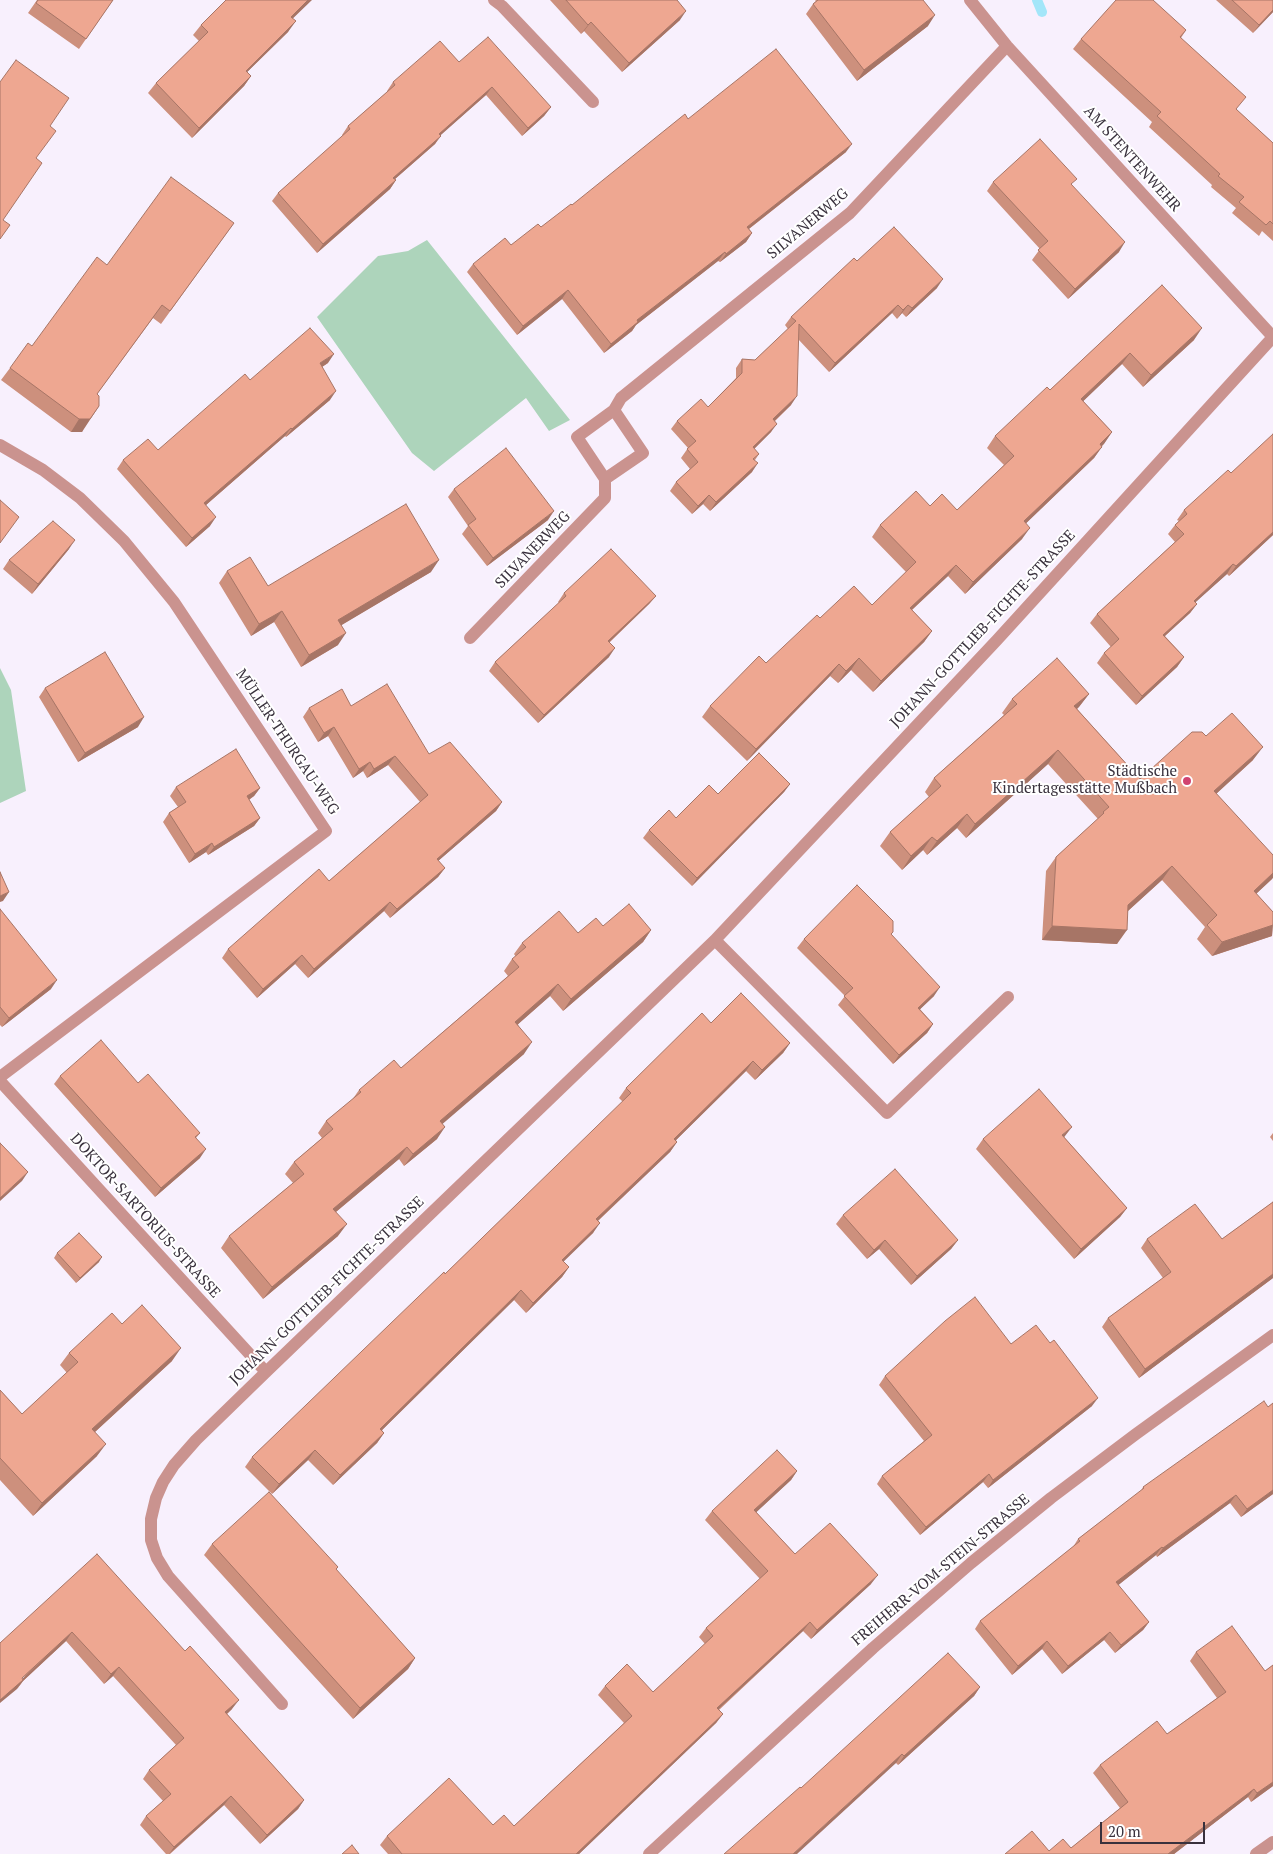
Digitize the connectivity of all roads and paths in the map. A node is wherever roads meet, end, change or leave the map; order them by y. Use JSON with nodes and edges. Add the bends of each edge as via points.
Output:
{"nodes":[{"id":1,"x":494,"y":0,"type":"edge"},
{"id":2,"x":970,"y":0,"type":"edge"},
{"id":3,"x":1007,"y":46,"type":"junction"},
{"id":4,"x":593,"y":102,"type":"dead end"},
{"id":5,"x":1273,"y":337,"type":"edge"},
{"id":6,"x":614,"y":410,"type":"junction"},
{"id":7,"x":0,"y":445,"type":"edge"},
{"id":8,"x":605,"y":479,"type":"junction"},
{"id":9,"x":470,"y":638,"type":"dead end"},
{"id":10,"x":715,"y":940,"type":"junction"},
{"id":11,"x":1008,"y":997,"type":"dead end"},
{"id":12,"x":0,"y":1077,"type":"edge"},
{"id":13,"x":0,"y":1082,"type":"edge"},
{"id":14,"x":1273,"y":1334,"type":"edge"},
{"id":15,"x":266,"y":1372,"type":"junction"},
{"id":16,"x":282,"y":1704,"type":"dead end"},
{"id":17,"x":1273,"y":1842,"type":"edge"},
{"id":18,"x":650,"y":1854,"type":"edge"},
{"id":19,"x":1256,"y":1854,"type":"edge"}],
"edges":[{"from":1,"to":4,"type":"street"},
{"from":2,"to":3,"type":"street","name":"AM STENTENWEHR"},
{"from":3,"to":5,"type":"street","name":"AM STENTENWEHR"},
{"from":3,"to":6,"type":"street","name":"SILVANERWEG","via":[[850,213],[621,398]]},
{"from":5,"to":10,"type":"street","name":"JOHANN-GOTTLIEB-FICHTE-STRASSE","via":[[997,640]]},
{"from":6,"to":8,"type":"street","name":"SILVANERWEG","via":[[577,437]]},
{"from":6,"to":8,"type":"street","via":[[643,453]]},
{"from":7,"to":12,"type":"street","name":"MÜLLER-THURGAU-WEG","via":[[43,470],[80,498],[124,540],[174,602],[326,831]]},
{"from":8,"to":9,"type":"street","name":"SILVANERWEG","via":[[605,498]]},
{"from":10,"to":11,"type":"street","via":[[887,1113]]},
{"from":10,"to":15,"type":"street","name":"JOHANN-GOTTLIEB-FICHTE-STRASSE"},
{"from":13,"to":15,"type":"street","name":"DOKTOR-SARTORIUS-STRASSE"},
{"from":14,"to":18,"type":"street","name":"FREIHERR-VOM-STEIN-STRASSE","via":[[1098,1463],[971,1564],[873,1648]]},
{"from":15,"to":16,"type":"street","name":"JOHANN-GOTTLIEB-FICHTE-STRASSE","via":[[174,1465],[156,1498],[151,1540],[168,1576]]},
{"from":17,"to":19,"type":"street"}]}
